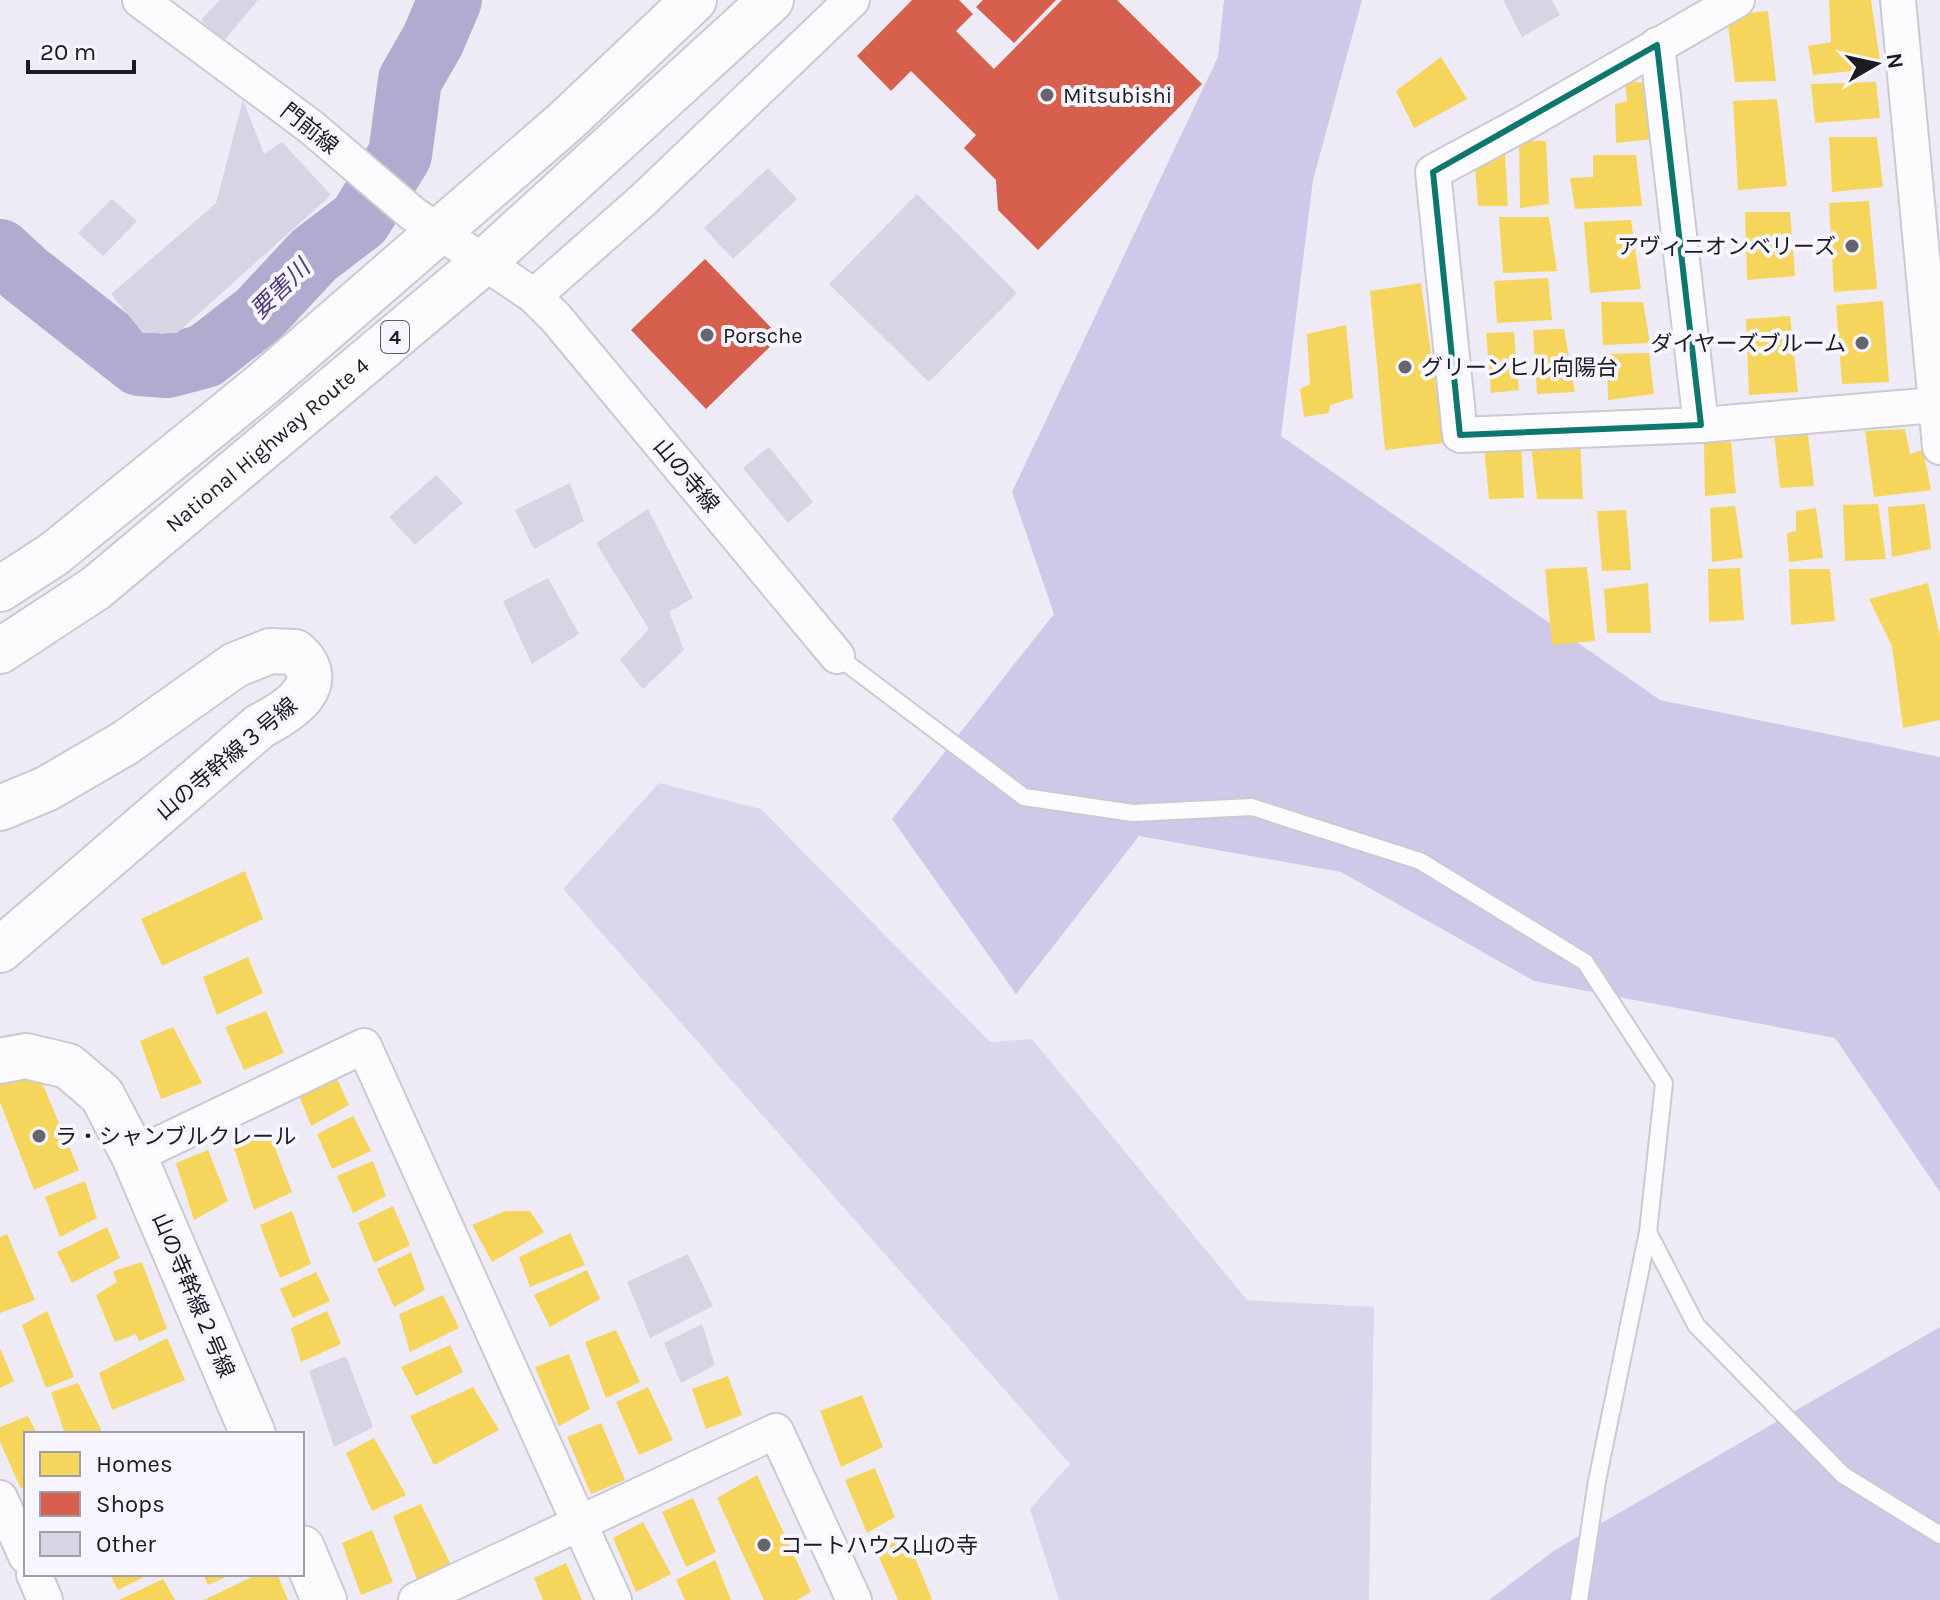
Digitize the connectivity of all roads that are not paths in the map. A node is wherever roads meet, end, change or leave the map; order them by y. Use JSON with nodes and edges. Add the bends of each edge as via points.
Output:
{"nodes":[{"id":1,"x":140,"y":0,"type":"edge"},
{"id":2,"x":694,"y":0,"type":"edge"},
{"id":3,"x":771,"y":0,"type":"edge"},
{"id":4,"x":852,"y":0,"type":"edge"},
{"id":5,"x":1737,"y":0,"type":"edge"},
{"id":6,"x":1898,"y":0,"type":"edge"},
{"id":7,"x":1657,"y":45,"type":"junction"},
{"id":8,"x":439,"y":232,"type":"junction"},
{"id":9,"x":483,"y":263,"type":"junction"},
{"id":10,"x":534,"y":296,"type":"junction"},
{"id":11,"x":1935,"y":405,"type":"junction"},
{"id":12,"x":1701,"y":425,"type":"junction"},
{"id":13,"x":1940,"y":447,"type":"edge"},
{"id":14,"x":0,"y":589,"type":"edge"},
{"id":15,"x":0,"y":651,"type":"edge"},
{"id":16,"x":837,"y":656,"type":"joint"},
{"id":17,"x":0,"y":808,"type":"edge"},
{"id":18,"x":0,"y":950,"type":"edge"},
{"id":19,"x":0,"y":1061,"type":"edge"},
{"id":20,"x":134,"y":1156,"type":"junction"},
{"id":21,"x":1648,"y":1232,"type":"junction"},
{"id":22,"x":252,"y":1432,"type":"edge"},
{"id":23,"x":0,"y":1498,"type":"edge"},
{"id":24,"x":579,"y":1523,"type":"junction"},
{"id":25,"x":1940,"y":1535,"type":"edge"},
{"id":26,"x":24,"y":1552,"type":"edge"},
{"id":27,"x":304,"y":1553,"type":"edge"},
{"id":28,"x":35,"y":1576,"type":"edge"},
{"id":29,"x":45,"y":1600,"type":"edge"},
{"id":30,"x":324,"y":1600,"type":"edge"},
{"id":31,"x":416,"y":1600,"type":"edge"},
{"id":32,"x":614,"y":1600,"type":"edge"},
{"id":33,"x":854,"y":1600,"type":"edge"},
{"id":34,"x":1579,"y":1600,"type":"edge"}],
"edges":[{"from":1,"to":8,"type":"street","name":"門前線","via":[[311,127]]},
{"from":2,"to":8,"type":"main road","number":"4"},
{"from":3,"to":9,"type":"main road","name":"National Highway Route 4","number":"4"},
{"from":4,"to":10,"type":"street","via":[[642,201]]},
{"from":5,"to":7,"type":"street"},
{"from":6,"to":11,"type":"street"},
{"from":7,"to":12,"type":"street"},
{"from":7,"to":12,"type":"street","via":[[1433,172],[1460,435]]},
{"from":8,"to":9,"type":"street","name":"山の寺線"},
{"from":8,"to":14,"type":"main road","number":"4","via":[[214,424],[54,554]]},
{"from":9,"to":10,"type":"street","name":"山の寺線"},
{"from":9,"to":15,"type":"main road","name":"National Highway Route 4","number":"4","via":[[96,588]]},
{"from":10,"to":16,"type":"street","name":"山の寺線"},
{"from":11,"to":12,"type":"street"},
{"from":11,"to":13,"type":"street"},
{"from":16,"to":21,"type":"lane","via":[[1024,797],[1133,813],[1252,807],[1420,861],[1585,962],[1664,1083]]},
{"from":17,"to":18,"type":"main road","name":"山の寺幹線３号線","via":[[46,789],[125,743],[235,665],[270,651],[295,652],[307,662],[310,676],[304,693],[288,711],[260,726]]},
{"from":19,"to":20,"type":"main road","via":[[26,1056],[68,1066],[102,1095]]},
{"from":20,"to":22,"type":"main road","name":"山の寺幹線２号線"},
{"from":20,"to":24,"type":"street","via":[[364,1046]]},
{"from":21,"to":25,"type":"lane","via":[[1696,1325],[1843,1475]]},
{"from":21,"to":34,"type":"lane","via":[[1597,1481]]},
{"from":23,"to":26,"type":"street"},
{"from":24,"to":31,"type":"street"},
{"from":24,"to":32,"type":"street"},
{"from":24,"to":33,"type":"street","via":[[776,1431]]},
{"from":27,"to":30,"type":"main road"},
{"from":28,"to":29,"type":"street"}]}
